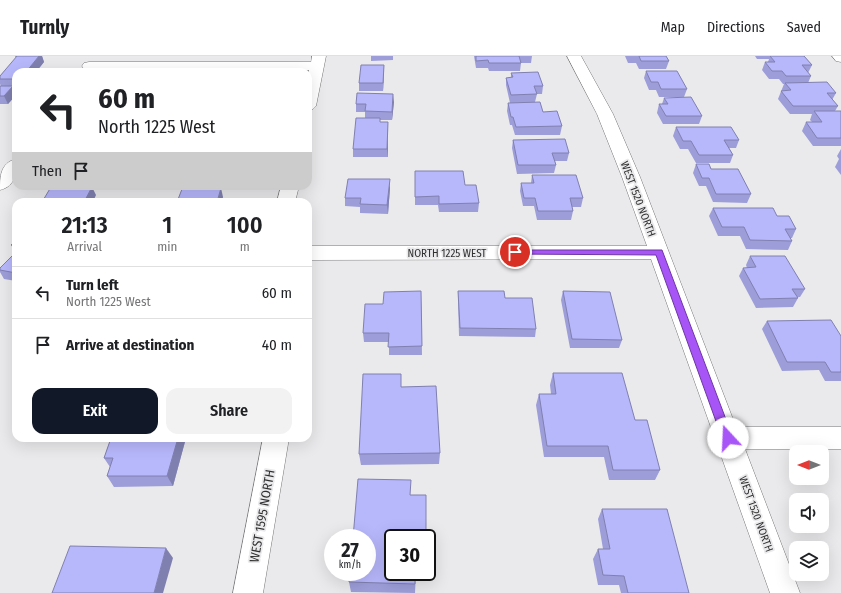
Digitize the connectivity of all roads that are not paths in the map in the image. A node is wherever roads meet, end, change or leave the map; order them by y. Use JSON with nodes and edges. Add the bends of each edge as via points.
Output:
{"nodes":[{"id":1,"x":574,"y":56,"type":"edge"},
{"id":2,"x":318,"y":61,"type":"edge"},
{"id":3,"x":90,"y":65,"type":"edge"},
{"id":4,"x":312,"y":88,"type":"edge"},
{"id":5,"x":12,"y":169,"type":"edge"},
{"id":6,"x":0,"y":185,"type":"edge"},
{"id":7,"x":659,"y":252,"type":"junction"},
{"id":8,"x":312,"y":253,"type":"edge"},
{"id":9,"x":728,"y":438,"type":"junction"},
{"id":10,"x":841,"y":438,"type":"edge"},
{"id":11,"x":275,"y":442,"type":"edge"},
{"id":12,"x":248,"y":593,"type":"edge"},
{"id":13,"x":786,"y":593,"type":"edge"}],
"edges":[{"from":1,"to":7,"type":"street","name":"WEST 1520 NORTH","via":[[605,114]]},
{"from":2,"to":3,"type":"street"},
{"from":2,"to":4,"type":"street"},
{"from":5,"to":6,"type":"street"},
{"from":7,"to":8,"type":"street","name":"NORTH 1225 WEST"},
{"from":7,"to":9,"type":"street","name":"WEST 1520 NORTH"},
{"from":9,"to":10,"type":"street"},
{"from":9,"to":13,"type":"street","name":"WEST 1520 NORTH"},
{"from":11,"to":12,"type":"street","name":"WEST 1595 NORTH"}]}
